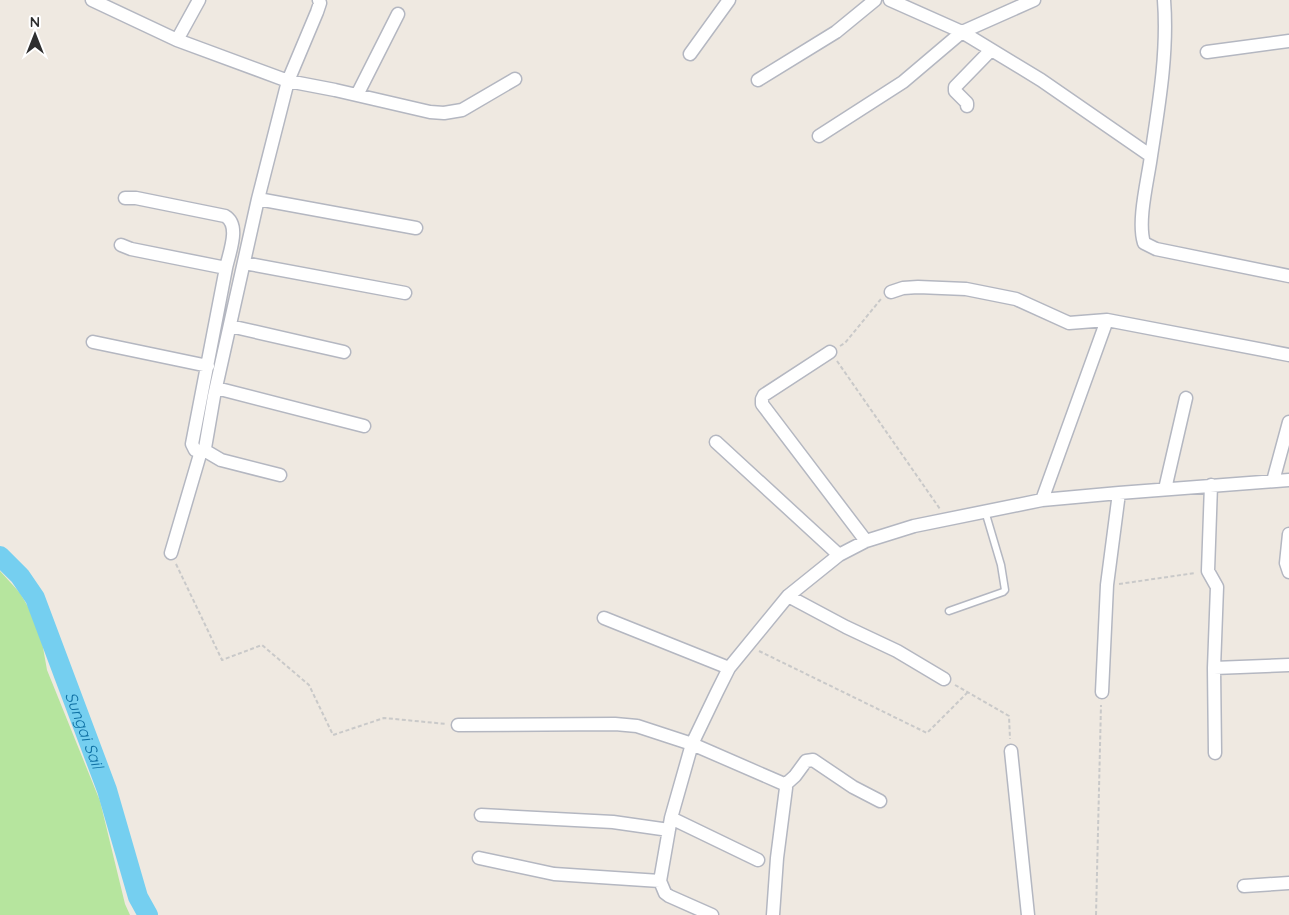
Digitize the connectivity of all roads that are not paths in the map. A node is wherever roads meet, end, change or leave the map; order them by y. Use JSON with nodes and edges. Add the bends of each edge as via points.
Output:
{"nodes":[{"id":1,"x":92,"y":0,"type":"edge"},
{"id":2,"x":199,"y":0,"type":"edge"},
{"id":3,"x":319,"y":0,"type":"edge"},
{"id":4,"x":729,"y":0,"type":"edge"},
{"id":5,"x":875,"y":0,"type":"edge"},
{"id":6,"x":890,"y":0,"type":"edge"},
{"id":7,"x":1034,"y":0,"type":"edge"},
{"id":8,"x":1164,"y":0,"type":"edge"},
{"id":9,"x":398,"y":14,"type":"dead end"},
{"id":10,"x":962,"y":32,"type":"junction"},
{"id":11,"x":177,"y":40,"type":"junction"},
{"id":12,"x":1289,"y":41,"type":"edge"},
{"id":13,"x":990,"y":50,"type":"junction"},
{"id":14,"x":1207,"y":52,"type":"dead end"},
{"id":15,"x":690,"y":54,"type":"dead end"},
{"id":16,"x":514,"y":79,"type":"dead end"},
{"id":17,"x":758,"y":80,"type":"dead end"},
{"id":18,"x":288,"y":81,"type":"junction"},
{"id":19,"x":357,"y":95,"type":"junction"},
{"id":20,"x":967,"y":106,"type":"dead end"},
{"id":21,"x":819,"y":136,"type":"dead end"},
{"id":22,"x":1151,"y":156,"type":"junction"},
{"id":23,"x":125,"y":198,"type":"dead end"},
{"id":24,"x":258,"y":199,"type":"junction"},
{"id":25,"x":416,"y":228,"type":"dead end"},
{"id":26,"x":121,"y":245,"type":"dead end"},
{"id":27,"x":244,"y":263,"type":"junction"},
{"id":28,"x":226,"y":268,"type":"junction"},
{"id":29,"x":1289,"y":276,"type":"edge"},
{"id":30,"x":891,"y":292,"type":"road end"},
{"id":31,"x":405,"y":293,"type":"dead end"},
{"id":32,"x":1107,"y":320,"type":"junction"},
{"id":33,"x":230,"y":326,"type":"junction"},
{"id":34,"x":93,"y":342,"type":"dead end"},
{"id":35,"x":344,"y":352,"type":"dead end"},
{"id":36,"x":830,"y":352,"type":"road end"},
{"id":37,"x":1289,"y":354,"type":"edge"},
{"id":38,"x":208,"y":366,"type":"junction"},
{"id":39,"x":216,"y":388,"type":"junction"},
{"id":40,"x":1186,"y":398,"type":"dead end"},
{"id":41,"x":1289,"y":422,"type":"edge"},
{"id":42,"x":364,"y":426,"type":"dead end"},
{"id":43,"x":716,"y":442,"type":"dead end"},
{"id":44,"x":202,"y":451,"type":"junction"},
{"id":45,"x":280,"y":474,"type":"dead end"},
{"id":46,"x":1289,"y":480,"type":"edge"},
{"id":47,"x":1273,"y":481,"type":"junction"},
{"id":48,"x":1210,"y":486,"type":"junction"},
{"id":49,"x":1165,"y":489,"type":"junction"},
{"id":50,"x":1119,"y":493,"type":"junction"},
{"id":51,"x":1042,"y":500,"type":"junction"},
{"id":52,"x":985,"y":511,"type":"junction"},
{"id":53,"x":1289,"y":534,"type":"edge"},
{"id":54,"x":866,"y":542,"type":"junction"},
{"id":55,"x":171,"y":553,"type":"road end"},
{"id":56,"x":839,"y":555,"type":"junction"},
{"id":57,"x":1289,"y":572,"type":"edge"},
{"id":58,"x":788,"y":596,"type":"junction"},
{"id":59,"x":949,"y":611,"type":"dead end"},
{"id":60,"x":604,"y":618,"type":"dead end"},
{"id":61,"x":1289,"y":665,"type":"edge"},
{"id":62,"x":730,"y":668,"type":"junction"},
{"id":63,"x":1214,"y":668,"type":"junction"},
{"id":64,"x":944,"y":679,"type":"road end"},
{"id":65,"x":1102,"y":692,"type":"road end"},
{"id":66,"x":458,"y":725,"type":"road end"},
{"id":67,"x":692,"y":744,"type":"junction"},
{"id":68,"x":1011,"y":750,"type":"road end"},
{"id":69,"x":1215,"y":753,"type":"dead end"},
{"id":70,"x":786,"y":785,"type":"junction"},
{"id":71,"x":880,"y":801,"type":"dead end"},
{"id":72,"x":481,"y":815,"type":"dead end"},
{"id":73,"x":670,"y":824,"type":"junction"},
{"id":74,"x":479,"y":858,"type":"dead end"},
{"id":75,"x":758,"y":860,"type":"dead end"},
{"id":76,"x":660,"y":881,"type":"junction"},
{"id":77,"x":1289,"y":883,"type":"edge"},
{"id":78,"x":1244,"y":886,"type":"dead end"},
{"id":79,"x":712,"y":915,"type":"edge"},
{"id":80,"x":773,"y":915,"type":"edge"},
{"id":81,"x":1028,"y":915,"type":"edge"}],
"edges":[{"from":1,"to":11,"type":"street"},
{"from":2,"to":11,"type":"street"},
{"from":3,"to":18,"type":"street"},
{"from":4,"to":15,"type":"street"},
{"from":5,"to":17,"type":"street","via":[[836,32]]},
{"from":6,"to":10,"type":"street"},
{"from":7,"to":10,"type":"street"},
{"from":8,"to":22,"type":"street","via":[[1162,90]]},
{"from":9,"to":19,"type":"street"},
{"from":10,"to":13,"type":"street"},
{"from":10,"to":21,"type":"street","via":[[903,82]]},
{"from":11,"to":18,"type":"street"},
{"from":12,"to":14,"type":"street"},
{"from":13,"to":20,"type":"street","via":[[955,87]]},
{"from":13,"to":22,"type":"street","via":[[1041,80]]},
{"from":16,"to":19,"type":"street","via":[[462,110],[444,114]]},
{"from":18,"to":19,"type":"street"},
{"from":18,"to":24,"type":"street"},
{"from":22,"to":29,"type":"street","via":[[1142,218],[1144,243],[1156,249]]},
{"from":23,"to":28,"type":"street","via":[[231,219],[234,227]]},
{"from":24,"to":25,"type":"street"},
{"from":24,"to":27,"type":"street"},
{"from":26,"to":28,"type":"street"},
{"from":27,"to":31,"type":"street"},
{"from":27,"to":33,"type":"street"},
{"from":28,"to":38,"type":"street"},
{"from":30,"to":32,"type":"street","via":[[918,287],[966,289],[1016,299],[1068,322]]},
{"from":32,"to":37,"type":"street"},
{"from":32,"to":51,"type":"street"},
{"from":33,"to":35,"type":"street"},
{"from":33,"to":39,"type":"street"},
{"from":34,"to":38,"type":"street"},
{"from":36,"to":54,"type":"street","via":[[764,395],[762,404]]},
{"from":38,"to":44,"type":"street","via":[[192,444],[195,450]]},
{"from":39,"to":42,"type":"street"},
{"from":39,"to":44,"type":"street"},
{"from":40,"to":49,"type":"street"},
{"from":41,"to":47,"type":"street"},
{"from":43,"to":56,"type":"street"},
{"from":44,"to":45,"type":"street","via":[[221,460]]},
{"from":44,"to":55,"type":"street"},
{"from":46,"to":47,"type":"street"},
{"from":47,"to":48,"type":"street"},
{"from":48,"to":49,"type":"street"},
{"from":48,"to":63,"type":"street","via":[[1208,571],[1217,587]]},
{"from":49,"to":50,"type":"street"},
{"from":50,"to":51,"type":"street"},
{"from":50,"to":65,"type":"street","via":[[1107,585]]},
{"from":51,"to":52,"type":"street"},
{"from":52,"to":54,"type":"street","via":[[914,526]]},
{"from":52,"to":59,"type":"lane","via":[[1005,590]]},
{"from":53,"to":57,"type":"street","via":[[1286,563]]},
{"from":54,"to":56,"type":"street"},
{"from":56,"to":58,"type":"street"},
{"from":58,"to":62,"type":"street"},
{"from":58,"to":64,"type":"street","via":[[897,651]]},
{"from":60,"to":62,"type":"street"},
{"from":61,"to":63,"type":"street"},
{"from":62,"to":67,"type":"street"},
{"from":63,"to":69,"type":"street"},
{"from":66,"to":67,"type":"street","via":[[626,724]]},
{"from":67,"to":70,"type":"street"},
{"from":67,"to":73,"type":"street"},
{"from":68,"to":81,"type":"street"},
{"from":70,"to":71,"type":"street","via":[[806,761],[813,760]]},
{"from":70,"to":80,"type":"street"},
{"from":72,"to":73,"type":"street"},
{"from":73,"to":75,"type":"street"},
{"from":73,"to":76,"type":"street"},
{"from":74,"to":76,"type":"street","via":[[554,874]]},
{"from":76,"to":79,"type":"street","via":[[669,896]]},
{"from":77,"to":78,"type":"street"}]}
